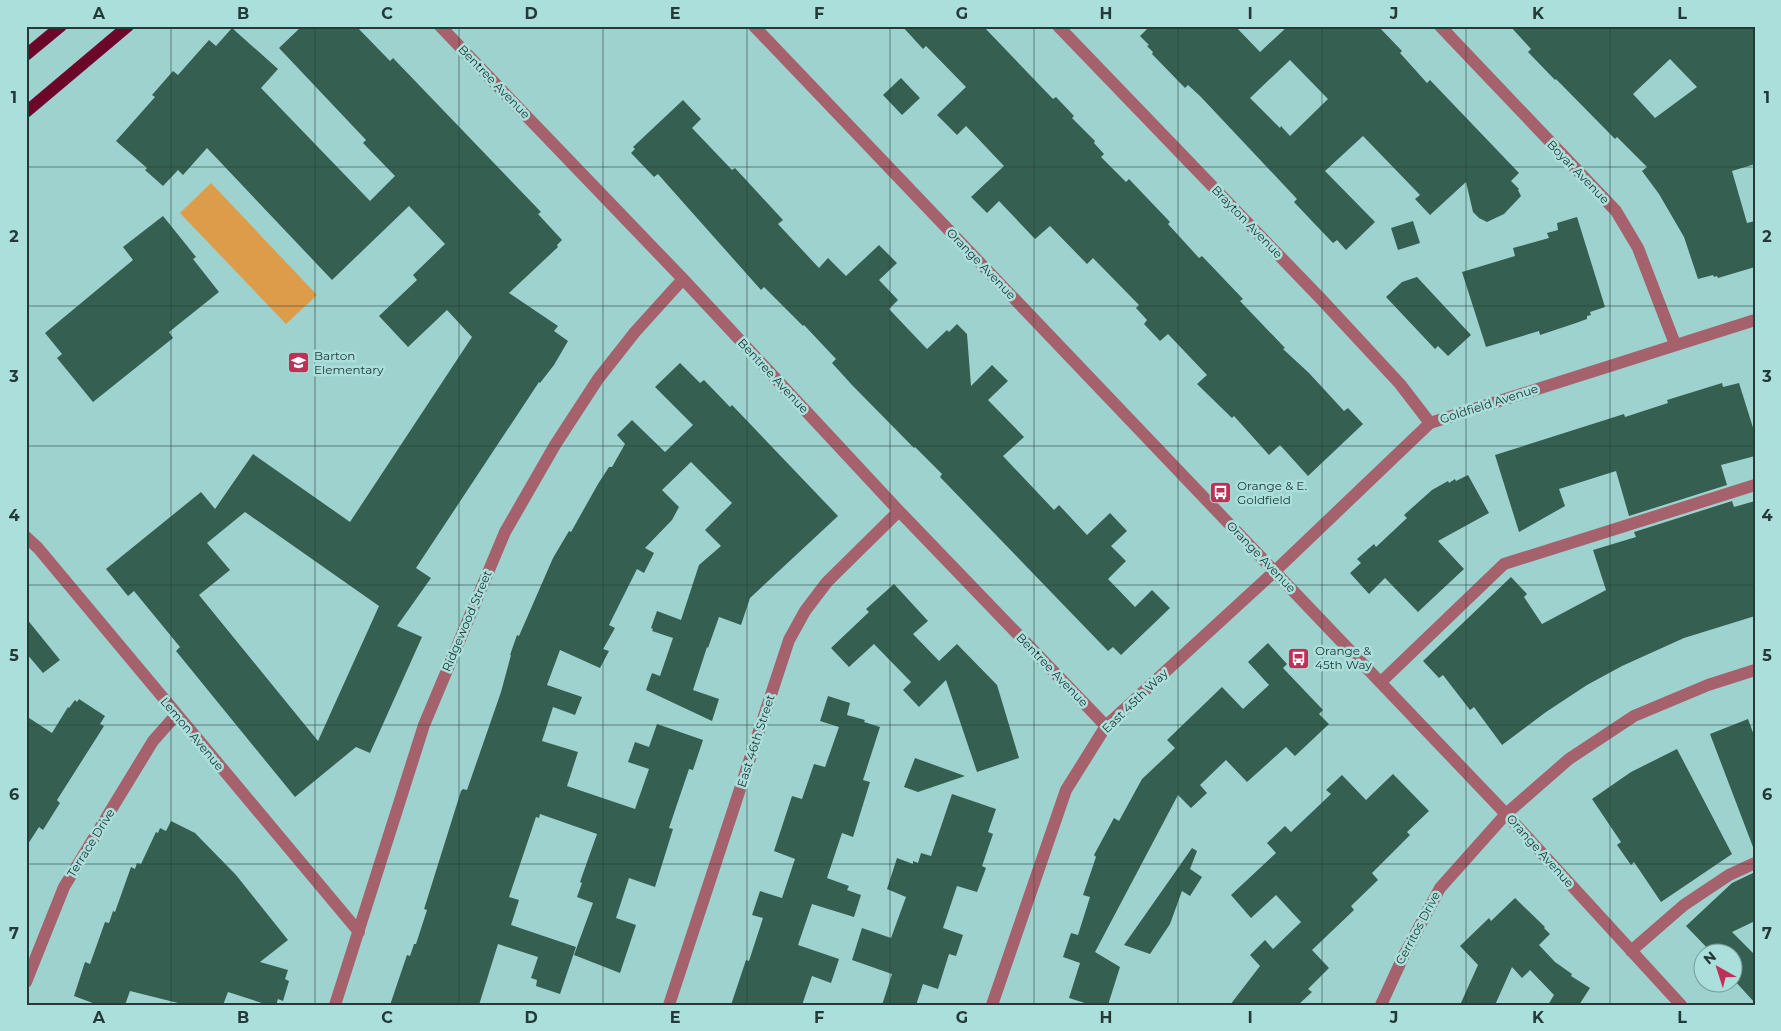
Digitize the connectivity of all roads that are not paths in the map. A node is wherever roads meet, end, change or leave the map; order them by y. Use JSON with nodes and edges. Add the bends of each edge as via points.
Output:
{"nodes":[{"id":1,"x":61,"y":26,"type":"edge"},
{"id":2,"x":128,"y":26,"type":"edge"},
{"id":3,"x":440,"y":26,"type":"edge"},
{"id":4,"x":754,"y":26,"type":"edge"},
{"id":5,"x":1058,"y":26,"type":"edge"},
{"id":6,"x":1440,"y":26,"type":"edge"},
{"id":7,"x":26,"y":55,"type":"edge"},
{"id":8,"x":26,"y":112,"type":"edge"},
{"id":9,"x":683,"y":279,"type":"junction"},
{"id":10,"x":1755,"y":320,"type":"edge"},
{"id":11,"x":1675,"y":344,"type":"junction"},
{"id":12,"x":1430,"y":423,"type":"junction"},
{"id":13,"x":1755,"y":485,"type":"edge"},
{"id":14,"x":899,"y":511,"type":"junction"},
{"id":15,"x":26,"y":537,"type":"edge"},
{"id":16,"x":1274,"y":572,"type":"junction"},
{"id":17,"x":1755,"y":670,"type":"edge"},
{"id":18,"x":1381,"y":682,"type":"junction"},
{"id":19,"x":176,"y":715,"type":"junction"},
{"id":20,"x":1106,"y":726,"type":"junction"},
{"id":21,"x":1506,"y":814,"type":"junction"},
{"id":22,"x":1755,"y":863,"type":"edge"},
{"id":23,"x":359,"y":932,"type":"junction"},
{"id":24,"x":1632,"y":951,"type":"junction"},
{"id":25,"x":26,"y":982,"type":"edge"},
{"id":26,"x":1674,"y":1002,"type":"edge"},
{"id":27,"x":335,"y":1005,"type":"edge"},
{"id":28,"x":669,"y":1005,"type":"edge"},
{"id":29,"x":992,"y":1005,"type":"edge"},
{"id":30,"x":1381,"y":1005,"type":"edge"}],
"edges":[{"from":1,"to":7,"type":"main road"},
{"from":2,"to":8,"type":"main road"},
{"from":3,"to":9,"type":"street","name":"Bentree Avenue"},
{"from":4,"to":16,"type":"street","name":"Orange Avenue"},
{"from":5,"to":12,"type":"street","name":"Brayton Avenue","via":[[1322,300],[1400,384]]},
{"from":6,"to":11,"type":"street","name":"Boyar Avenue","via":[[1616,211],[1638,248]]},
{"from":9,"to":14,"type":"street","name":"Bentree Avenue"},
{"from":9,"to":23,"type":"street","name":"Ridgewood Street","via":[[598,379],[505,532],[424,725]]},
{"from":10,"to":11,"type":"street","name":"Goldfield Avenue"},
{"from":11,"to":12,"type":"street","name":"Goldfield Avenue"},
{"from":12,"to":16,"type":"street","name":"Goldfield Avenue"},
{"from":13,"to":18,"type":"street","via":[[1504,564]]},
{"from":14,"to":20,"type":"street","name":"Bentree Avenue"},
{"from":14,"to":28,"type":"street","name":"East 46th Street","via":[[827,582],[805,611],[789,640]]},
{"from":15,"to":19,"type":"street","name":"Lemon Avenue"},
{"from":16,"to":18,"type":"street","name":"Orange Avenue"},
{"from":16,"to":20,"type":"street","name":"East 45th Way"},
{"from":17,"to":21,"type":"street","name":"Cerritos Drive","via":[[1708,685],[1634,716],[1569,759]]},
{"from":18,"to":21,"type":"street","name":"Orange Avenue"},
{"from":19,"to":23,"type":"street","name":"Lemon Avenue"},
{"from":19,"to":25,"type":"street","name":"Terrace Drive","via":[[154,741],[64,887]]},
{"from":20,"to":29,"type":"street","name":"East 45th Way","via":[[1066,790]]},
{"from":21,"to":24,"type":"street","name":"Orange Avenue"},
{"from":21,"to":30,"type":"street","name":"Cerritos Drive","via":[[1440,888],[1402,957]]},
{"from":22,"to":24,"type":"street","via":[[1684,904]]},
{"from":23,"to":27,"type":"street","name":"Ridgewood Street"},
{"from":24,"to":26,"type":"street","name":"Orange Avenue"}]}
